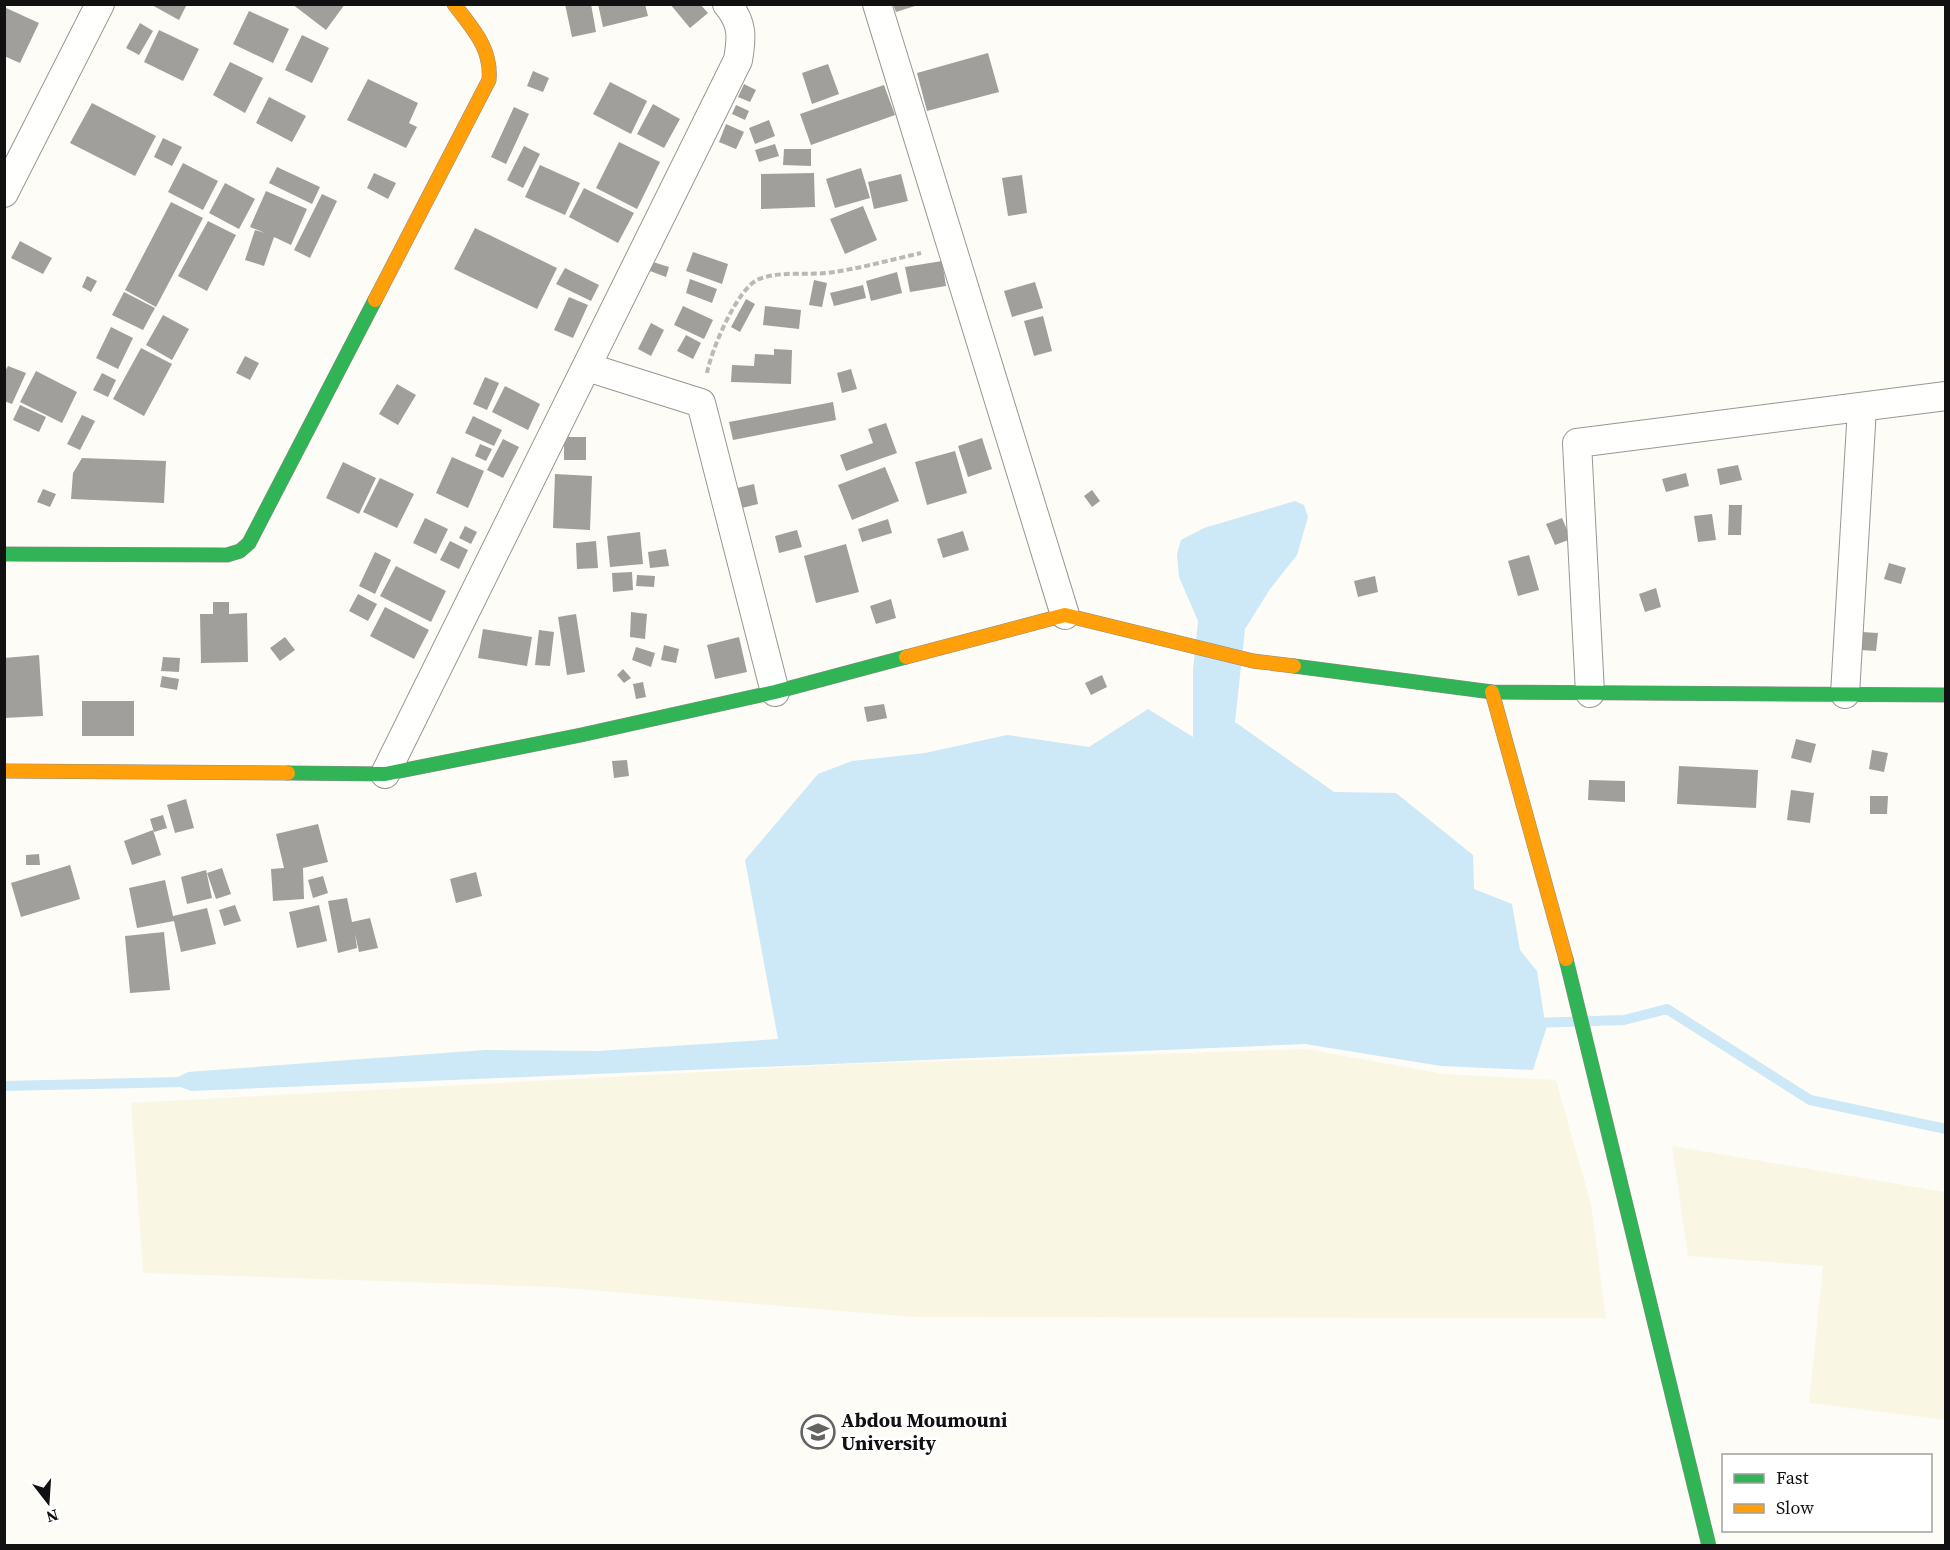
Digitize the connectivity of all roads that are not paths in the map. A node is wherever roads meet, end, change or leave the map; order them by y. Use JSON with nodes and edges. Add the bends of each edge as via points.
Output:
{"nodes":[{"id":1,"x":100,"y":4,"type":"edge"},
{"id":2,"x":454,"y":4,"type":"edge"},
{"id":3,"x":728,"y":4,"type":"edge"},
{"id":4,"x":877,"y":4,"type":"edge"},
{"id":5,"x":4,"y":193,"type":"edge"},
{"id":6,"x":587,"y":366,"type":"junction"},
{"id":7,"x":1946,"y":396,"type":"edge"},
{"id":8,"x":1862,"y":408,"type":"junction"},
{"id":9,"x":4,"y":554,"type":"edge"},
{"id":10,"x":1065,"y":615,"type":"junction"},
{"id":11,"x":775,"y":692,"type":"junction"},
{"id":12,"x":1492,"y":692,"type":"junction"},
{"id":13,"x":1590,"y":693,"type":"junction"},
{"id":14,"x":1845,"y":694,"type":"junction"},
{"id":15,"x":1946,"y":695,"type":"edge"},
{"id":16,"x":4,"y":771,"type":"edge"},
{"id":17,"x":385,"y":774,"type":"junction"},
{"id":18,"x":1708,"y":1545,"type":"edge"}],
"edges":[{"from":1,"to":5,"type":"street"},
{"from":2,"to":9,"type":"street","via":[[485,45],[492,63],[489,80],[249,543],[227,555]]},
{"from":3,"to":6,"type":"street","via":[[738,17],[742,38],[738,60]]},
{"from":4,"to":10,"type":"street"},
{"from":6,"to":11,"type":"street","via":[[701,403]]},
{"from":6,"to":17,"type":"street"},
{"from":7,"to":8,"type":"street"},
{"from":8,"to":13,"type":"street","via":[[1577,443]]},
{"from":8,"to":14,"type":"street"},
{"from":10,"to":11,"type":"street"},
{"from":10,"to":12,"type":"street","via":[[1253,661]]},
{"from":11,"to":17,"type":"street"},
{"from":12,"to":13,"type":"street"},
{"from":12,"to":18,"type":"street","via":[[1582,1017]]},
{"from":13,"to":14,"type":"street"},
{"from":14,"to":15,"type":"street"},
{"from":16,"to":17,"type":"street"}]}
